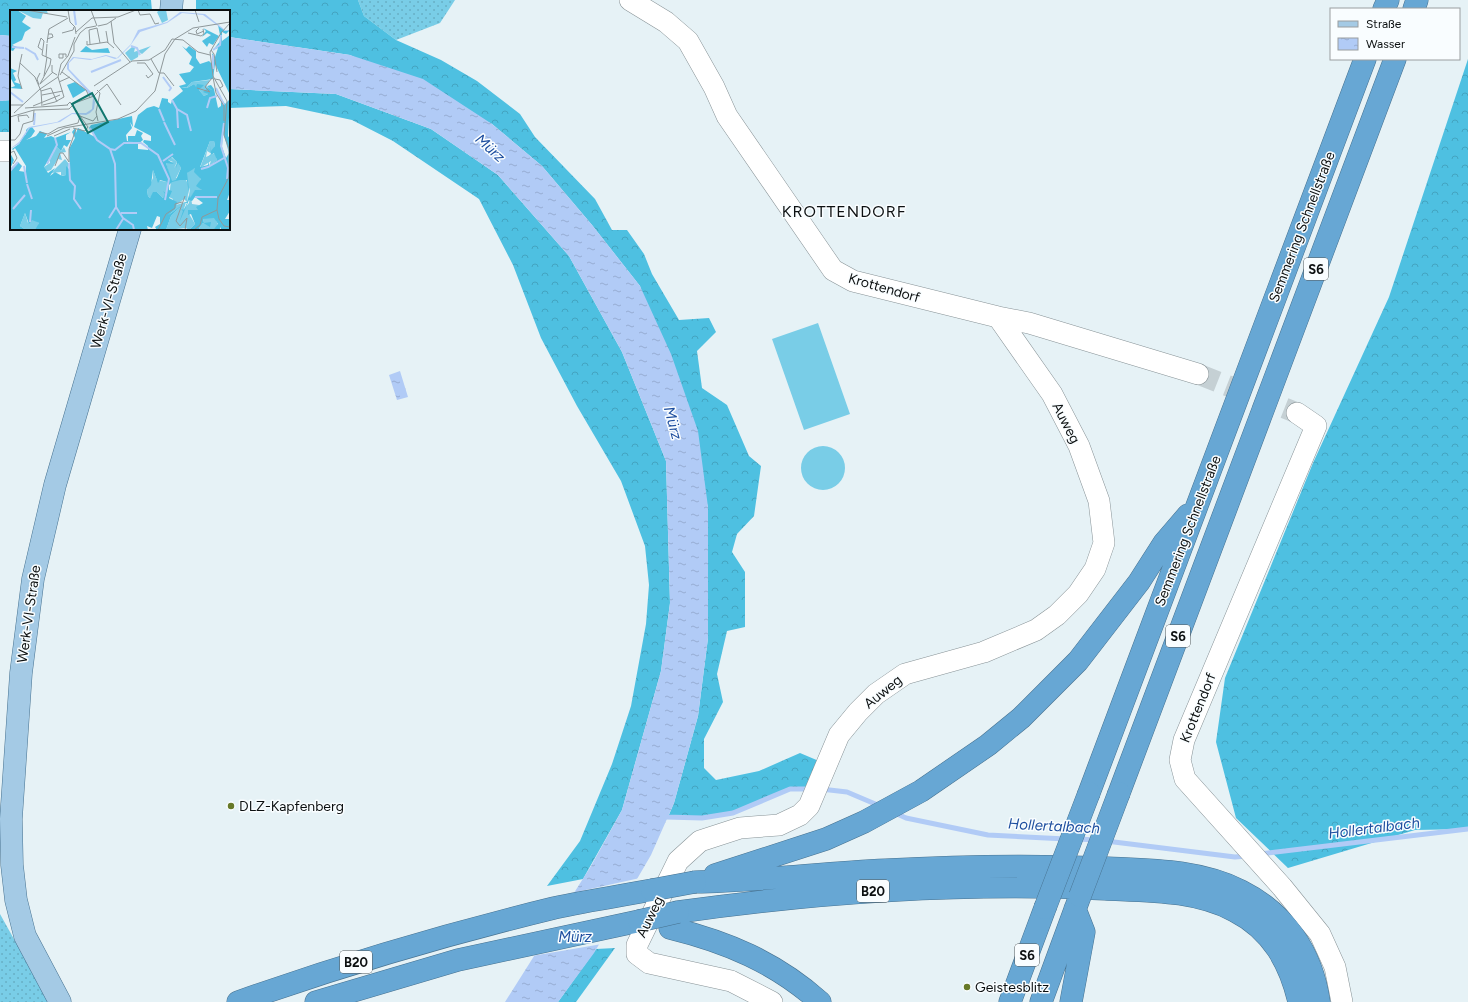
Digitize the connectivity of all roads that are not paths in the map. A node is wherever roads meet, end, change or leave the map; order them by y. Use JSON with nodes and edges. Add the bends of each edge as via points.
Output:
{"nodes":[{"id":1,"x":172,"y":0,"type":"edge"},
{"id":2,"x":630,"y":0,"type":"edge"},
{"id":3,"x":171,"y":10,"type":"edge"},
{"id":4,"x":1365,"y":60,"type":"edge"},
{"id":5,"x":1395,"y":60,"type":"edge"},
{"id":6,"x":0,"y":151,"type":"edge"},
{"id":7,"x":10,"y":152,"type":"edge"},
{"id":8,"x":130,"y":230,"type":"edge"},
{"id":9,"x":998,"y":317,"type":"junction"},
{"id":10,"x":1198,"y":374,"type":"tunnel mouth"},
{"id":11,"x":1297,"y":413,"type":"tunnel mouth"},
{"id":12,"x":1197,"y":505,"type":"junction"},
{"id":13,"x":15,"y":755,"type":"junction"},
{"id":14,"x":0,"y":813,"type":"edge"},
{"id":15,"x":4,"y":866,"type":"edge"},
{"id":16,"x":1072,"y":877,"type":"junction"},
{"id":17,"x":695,"y":882,"type":"junction"},
{"id":18,"x":0,"y":903,"type":"edge"},
{"id":19,"x":1075,"y":909,"type":"junction"},
{"id":20,"x":674,"y":920,"type":"junction"},
{"id":21,"x":25,"y":936,"type":"junction"},
{"id":22,"x":60,"y":1002,"type":"edge"},
{"id":23,"x":238,"y":1002,"type":"edge"},
{"id":24,"x":316,"y":1002,"type":"edge"},
{"id":25,"x":772,"y":1002,"type":"edge"},
{"id":26,"x":820,"y":1002,"type":"edge"},
{"id":27,"x":1010,"y":1002,"type":"edge"},
{"id":28,"x":1041,"y":1002,"type":"edge"},
{"id":29,"x":1071,"y":1002,"type":"edge"},
{"id":30,"x":1299,"y":1002,"type":"edge"},
{"id":31,"x":1319,"y":1002,"type":"edge"},
{"id":32,"x":1342,"y":1002,"type":"edge"}],
"edges":[{"from":1,"to":3,"type":"main road"},
{"from":2,"to":9,"type":"street","name":"Krottendorf","via":[[666,22],[688,41],[728,116],[833,270],[853,281]]},
{"from":4,"to":12,"type":"highway","name":"Semmering Schnellstraße","number":"S6"},
{"from":5,"to":19,"type":"highway","name":"Semmering Schnellstraße","number":"S6","bridge":true},
{"from":6,"to":7,"type":"street"},
{"from":8,"to":13,"type":"main road","name":"Werk-VI-Straße","via":[[56,485],[33,579],[21,673]]},
{"from":9,"to":10,"type":"street","name":"Krottendorf","via":[[1029,323]]},
{"from":9,"to":25,"type":"street","name":"Auweg","via":[[1052,394],[1079,446],[1099,501],[1104,543],[1095,569],[1078,594],[1057,615],[1036,630],[984,652],[905,674],[876,694],[839,735],[809,806],[800,815],[779,824],[740,828],[700,841],[678,861],[637,944],[637,954],[649,963],[731,981]]},
{"from":11,"to":32,"type":"street","name":"Krottendorf","via":[[1316,426],[1184,740],[1180,760],[1185,779],[1320,934],[1335,967]]},
{"from":12,"to":17,"type":"highway","via":[[1164,543],[1139,582],[1078,661],[1049,691],[988,745],[921,791],[864,822],[820,842]]},
{"from":12,"to":27,"type":"highway","name":"Semmering Schnellstraße","number":"S6","bridge":true},
{"from":13,"to":14,"type":"main road"},
{"from":13,"to":15,"type":"main road","name":"Werk-VI-Straße","via":[[11,819]]},
{"from":15,"to":21,"type":"main road","name":"Werk-VI-Straße"},
{"from":16,"to":17,"type":"highway","number":"B20","via":[[974,867]]},
{"from":16,"to":20,"type":"highway","number":"B20","via":[[973,887],[888,890],[762,901]]},
{"from":16,"to":30,"type":"highway","via":[[1208,900],[1234,910],[1263,931],[1279,951],[1289,969]]},
{"from":16,"to":31,"type":"highway","via":[[1177,873],[1222,883],[1240,890],[1273,912],[1302,947],[1317,985]]},
{"from":17,"to":23,"type":"highway","number":"B20","bridge":true,"via":[[555,908],[475,928],[375,956]]},
{"from":18,"to":21,"type":"main road"},
{"from":19,"to":28,"type":"highway","name":"Semmering Schnellstraße","number":"S6"},
{"from":19,"to":29,"type":"highway","via":[[1084,932]]},
{"from":20,"to":24,"type":"highway","number":"B20","via":[[639,921],[458,960]]},
{"from":20,"to":26,"type":"highway","via":[[764,961],[801,985]]},
{"from":21,"to":22,"type":"main road","name":"Werk-VI-Straße"}]}
